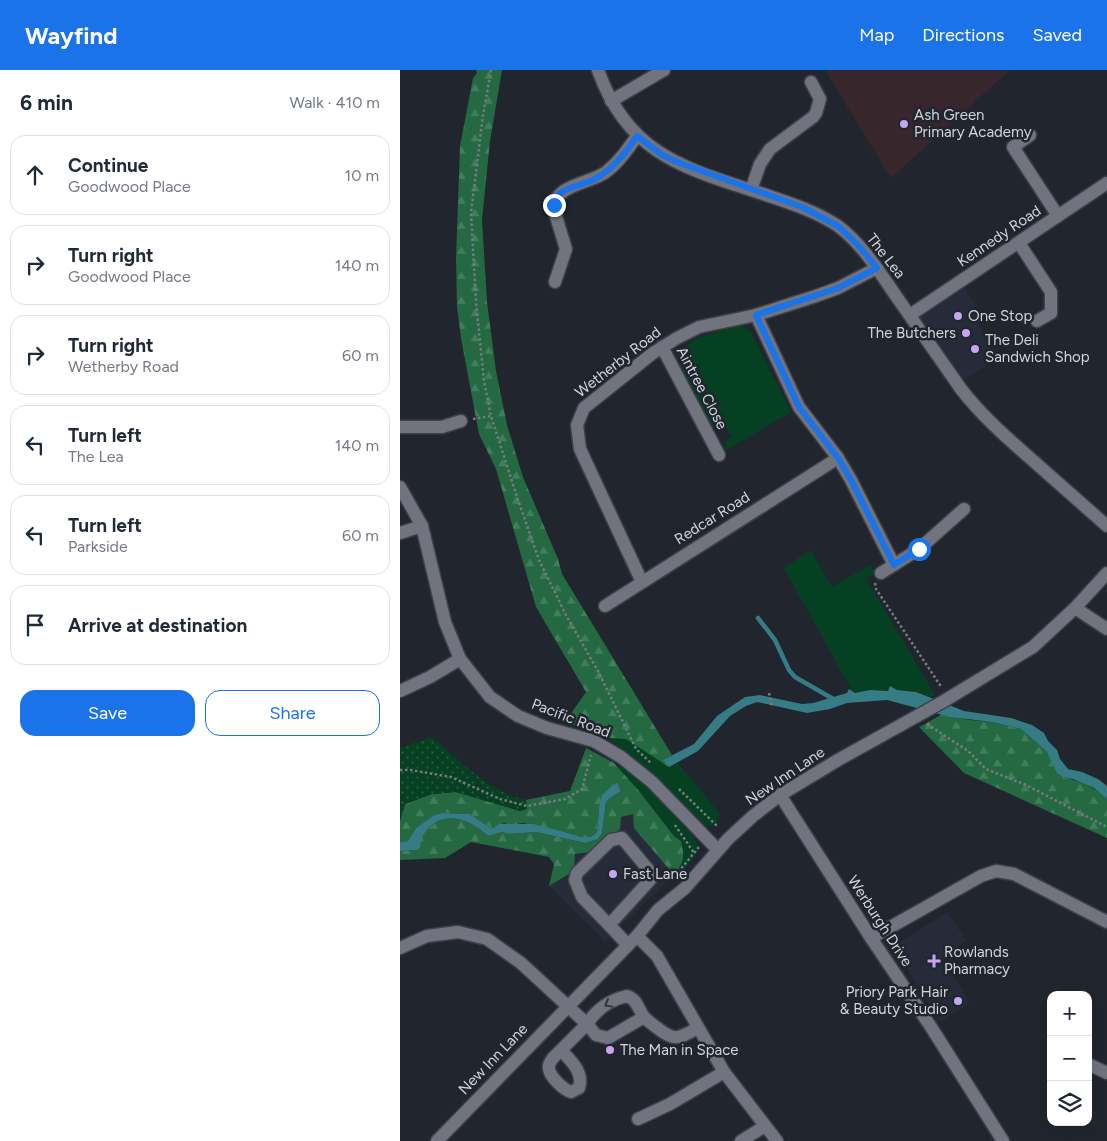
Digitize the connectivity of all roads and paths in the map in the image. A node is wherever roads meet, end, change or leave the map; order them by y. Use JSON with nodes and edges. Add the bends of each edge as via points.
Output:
{"nodes":[{"id":1,"x":491,"y":70,"type":"edge"},
{"id":2,"x":598,"y":70,"type":"edge"},
{"id":3,"x":664,"y":70,"type":"edge"},
{"id":4,"x":811,"y":82,"type":"dead end"},
{"id":5,"x":612,"y":101,"type":"junction"},
{"id":6,"x":637,"y":136,"type":"junction"},
{"id":7,"x":1030,"y":136,"type":"dead end"},
{"id":8,"x":1107,"y":183,"type":"edge"},
{"id":9,"x":751,"y":190,"type":"junction"},
{"id":10,"x":1058,"y":216,"type":"junction"},
{"id":11,"x":1019,"y":243,"type":"junction"},
{"id":12,"x":877,"y":268,"type":"junction"},
{"id":13,"x":555,"y":282,"type":"dead end"},
{"id":14,"x":756,"y":315,"type":"junction"},
{"id":15,"x":910,"y":315,"type":"junction"},
{"id":16,"x":1037,"y":321,"type":"dead end"},
{"id":17,"x":662,"y":347,"type":"junction"},
{"id":18,"x":491,"y":416,"type":"junction"},
{"id":19,"x":461,"y":421,"type":"joint"},
{"id":20,"x":400,"y":427,"type":"edge"},
{"id":21,"x":718,"y":446,"type":"dead end"},
{"id":22,"x":838,"y":458,"type":"junction"},
{"id":23,"x":400,"y":487,"type":"edge"},
{"id":24,"x":964,"y":509,"type":"dead end"},
{"id":25,"x":422,"y":526,"type":"junction"},
{"id":26,"x":1107,"y":526,"type":"edge"},
{"id":27,"x":400,"y":533,"type":"edge"},
{"id":28,"x":894,"y":565,"type":"junction"},
{"id":29,"x":881,"y":573,"type":"joint"},
{"id":30,"x":1107,"y":573,"type":"edge"},
{"id":31,"x":642,"y":582,"type":"junction"},
{"id":32,"x":605,"y":606,"type":"dead end"},
{"id":33,"x":1075,"y":608,"type":"junction"},
{"id":34,"x":1107,"y":629,"type":"edge"},
{"id":35,"x":460,"y":659,"type":"junction"},
{"id":36,"x":400,"y":691,"type":"edge"},
{"id":37,"x":769,"y":693,"type":"dead end"},
{"id":38,"x":946,"y":699,"type":"junction"},
{"id":39,"x":772,"y":708,"type":"dead end"},
{"id":40,"x":920,"y":714,"type":"junction"},
{"id":41,"x":594,"y":741,"type":"junction"},
{"id":42,"x":636,"y":749,"type":"dead end"},
{"id":43,"x":400,"y":770,"type":"edge"},
{"id":44,"x":780,"y":795,"type":"junction"},
{"id":45,"x":1107,"y":827,"type":"edge"},
{"id":46,"x":706,"y":838,"type":"junction"},
{"id":47,"x":718,"y":850,"type":"junction"},
{"id":48,"x":675,"y":876,"type":"dead end"},
{"id":49,"x":1107,"y":922,"type":"edge"},
{"id":50,"x":609,"y":925,"type":"junction"},
{"id":51,"x":637,"y":936,"type":"junction"},
{"id":52,"x":871,"y":938,"type":"junction"},
{"id":53,"x":628,"y":946,"type":"junction"},
{"id":54,"x":400,"y":948,"type":"edge"},
{"id":55,"x":568,"y":1006,"type":"junction"},
{"id":56,"x":644,"y":1017,"type":"junction"},
{"id":57,"x":587,"y":1024,"type":"junction"},
{"id":58,"x":698,"y":1028,"type":"junction"},
{"id":59,"x":561,"y":1050,"type":"dead end"},
{"id":60,"x":1092,"y":1066,"type":"edge"},
{"id":61,"x":724,"y":1072,"type":"junction"},
{"id":62,"x":1107,"y":1073,"type":"edge"},
{"id":63,"x":638,"y":1120,"type":"dead end"},
{"id":64,"x":766,"y":1126,"type":"junction"},
{"id":65,"x":437,"y":1141,"type":"edge"},
{"id":66,"x":741,"y":1141,"type":"edge"},
{"id":67,"x":777,"y":1141,"type":"edge"},
{"id":68,"x":1002,"y":1141,"type":"edge"}],
"edges":[{"from":1,"to":18,"type":"path","via":[[471,212],[476,302]]},
{"from":2,"to":5,"type":"street","name":"The Lea"},
{"from":3,"to":5,"type":"street"},
{"from":4,"to":9,"type":"street","via":[[820,99],[816,113],[770,148],[760,164]]},
{"from":5,"to":6,"type":"street","name":"The Lea"},
{"from":6,"to":9,"type":"street","name":"The Lea","via":[[662,155]]},
{"from":6,"to":13,"type":"street","via":[[606,172],[557,196],[554,210],[566,249]]},
{"from":7,"to":10,"type":"street","via":[[1013,147]]},
{"from":8,"to":10,"type":"street","name":"Kennedy Road"},
{"from":9,"to":12,"type":"street","name":"The Lea","via":[[802,207],[838,226]]},
{"from":10,"to":11,"type":"street","name":"Kennedy Road"},
{"from":11,"to":15,"type":"street","name":"Kennedy Road"},
{"from":11,"to":16,"type":"street","via":[[1051,292],[1051,313]]},
{"from":12,"to":14,"type":"street","name":"Wetherby Road","via":[[838,288]]},
{"from":12,"to":15,"type":"street","name":"The Lea"},
{"from":14,"to":17,"type":"street","name":"Wetherby Road","via":[[699,328]]},
{"from":14,"to":22,"type":"street","via":[[799,407]]},
{"from":15,"to":26,"type":"street","name":"The Lea","via":[[962,390],[997,429]]},
{"from":17,"to":21,"type":"street","name":"Aintree Close"},
{"from":17,"to":31,"type":"street","name":"Wetherby Road","via":[[591,400],[577,425],[584,461]]},
{"from":18,"to":19,"type":"path"},
{"from":18,"to":42,"type":"path","via":[[539,560]]},
{"from":19,"to":20,"type":"street","via":[[442,420]]},
{"from":22,"to":28,"type":"street"},
{"from":22,"to":31,"type":"street","name":"Redcar Road"},
{"from":23,"to":25,"type":"street","name":"Pacific Road"},
{"from":24,"to":28,"type":"street","via":[[919,549]]},
{"from":25,"to":27,"type":"street"},
{"from":25,"to":35,"type":"street","name":"Pacific Road","via":[[445,622]]},
{"from":28,"to":29,"type":"street"},
{"from":29,"to":38,"type":"path","via":[[875,579],[876,590]]},
{"from":30,"to":33,"type":"street","name":"New Inn Lane"},
{"from":31,"to":32,"type":"street","name":"Redcar Road"},
{"from":33,"to":34,"type":"street"},
{"from":33,"to":38,"type":"street","name":"New Inn Lane","via":[[1033,647]]},
{"from":35,"to":36,"type":"street"},
{"from":35,"to":41,"type":"street","name":"Pacific Road","via":[[490,697],[518,716]]},
{"from":37,"to":39,"type":"path"},
{"from":38,"to":40,"type":"street","name":"New Inn Lane"},
{"from":40,"to":44,"type":"street","name":"New Inn Lane"},
{"from":40,"to":45,"type":"path","via":[[986,768]]},
{"from":41,"to":43,"type":"path","via":[[582,789],[566,799],[527,806],[500,799],[451,777]]},
{"from":41,"to":46,"type":"street","name":"Pacific Road","via":[[621,757],[652,782]]},
{"from":44,"to":47,"type":"street","name":"New Inn Lane"},
{"from":44,"to":52,"type":"street","name":"Werburgh Drive"},
{"from":46,"to":47,"type":"street","name":"Pacific Road"},
{"from":46,"to":48,"type":"path"},
{"from":47,"to":51,"type":"street","name":"New Inn Lane","via":[[685,888],[658,910]]},
{"from":49,"to":52,"type":"street","via":[[1014,874],[996,871],[973,880]]},
{"from":50,"to":50,"type":"street","via":[[651,878],[650,871],[622,838],[612,840],[577,873],[575,880],[582,897]]},
{"from":50,"to":53,"type":"street"},
{"from":51,"to":53,"type":"street","name":"New Inn Lane"},
{"from":51,"to":58,"type":"street","via":[[657,956]]},
{"from":52,"to":68,"type":"street","name":"Werburgh Drive"},
{"from":53,"to":55,"type":"street","name":"New Inn Lane"},
{"from":54,"to":55,"type":"street","via":[[427,936],[458,932],[487,939],[521,963]]},
{"from":55,"to":57,"type":"street"},
{"from":55,"to":65,"type":"street","name":"New Inn Lane"},
{"from":56,"to":57,"type":"street","via":[[608,1038],[596,1035]]},
{"from":56,"to":57,"type":"street","one_way":true,"via":[[634,1000],[627,996],[598,1010]]},
{"from":56,"to":58,"type":"street","via":[[673,1038]]},
{"from":57,"to":59,"type":"street"},
{"from":58,"to":61,"type":"street"},
{"from":60,"to":62,"type":"street"},
{"from":61,"to":63,"type":"street"},
{"from":61,"to":64,"type":"street"},
{"from":64,"to":66,"type":"street"},
{"from":64,"to":67,"type":"street"}]}
